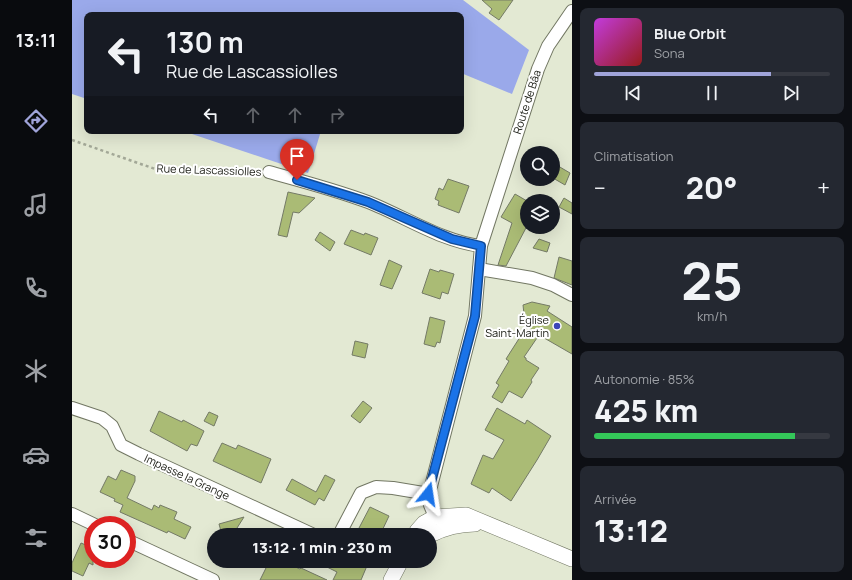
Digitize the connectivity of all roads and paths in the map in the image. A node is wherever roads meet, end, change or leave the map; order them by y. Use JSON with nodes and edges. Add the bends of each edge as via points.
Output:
{"nodes":[{"id":1,"x":572,"y":11,"type":"edge"},
{"id":2,"x":72,"y":140,"type":"edge"},
{"id":3,"x":269,"y":172,"type":"joint"},
{"id":4,"x":481,"y":246,"type":"junction"},
{"id":5,"x":479,"y":269,"type":"junction"},
{"id":6,"x":572,"y":295,"type":"edge"},
{"id":7,"x":72,"y":408,"type":"edge"},
{"id":8,"x":428,"y":494,"type":"junction"},
{"id":9,"x":72,"y":514,"type":"edge"},
{"id":10,"x":84,"y":520,"type":"edge"},
{"id":11,"x":436,"y":527,"type":"edge"},
{"id":12,"x":299,"y":528,"type":"edge"},
{"id":13,"x":343,"y":528,"type":"edge"},
{"id":14,"x":420,"y":528,"type":"edge"},
{"id":15,"x":136,"y":544,"type":"edge"},
{"id":16,"x":572,"y":559,"type":"edge"},
{"id":17,"x":397,"y":568,"type":"edge"},
{"id":18,"x":207,"y":579,"type":"edge"},
{"id":19,"x":391,"y":580,"type":"edge"}],
"edges":[{"from":1,"to":4,"type":"street","name":"Route de Bâa","via":[[548,46],[538,69]]},
{"from":2,"to":3,"type":"path","name":"Rue de Lascassiolles","via":[[158,170]]},
{"from":3,"to":4,"type":"street","name":"Rue de Lascassiolles","via":[[368,202],[452,239]]},
{"from":4,"to":5,"type":"street","name":"Route de Bâa"},
{"from":5,"to":6,"type":"street","via":[[532,278]]},
{"from":5,"to":8,"type":"street","name":"Route de Bâa","via":[[475,316]]},
{"from":7,"to":12,"type":"street","name":"Impasse la Grange","via":[[102,418],[112,426],[121,445],[138,454]]},
{"from":8,"to":11,"type":"street"},
{"from":8,"to":13,"type":"street","via":[[376,487],[361,493]]},
{"from":9,"to":10,"type":"street"},
{"from":11,"to":14,"type":"street","via":[[424,523]]},
{"from":11,"to":16,"type":"street","via":[[486,524]]},
{"from":15,"to":18,"type":"street"},
{"from":17,"to":19,"type":"street"}]}
